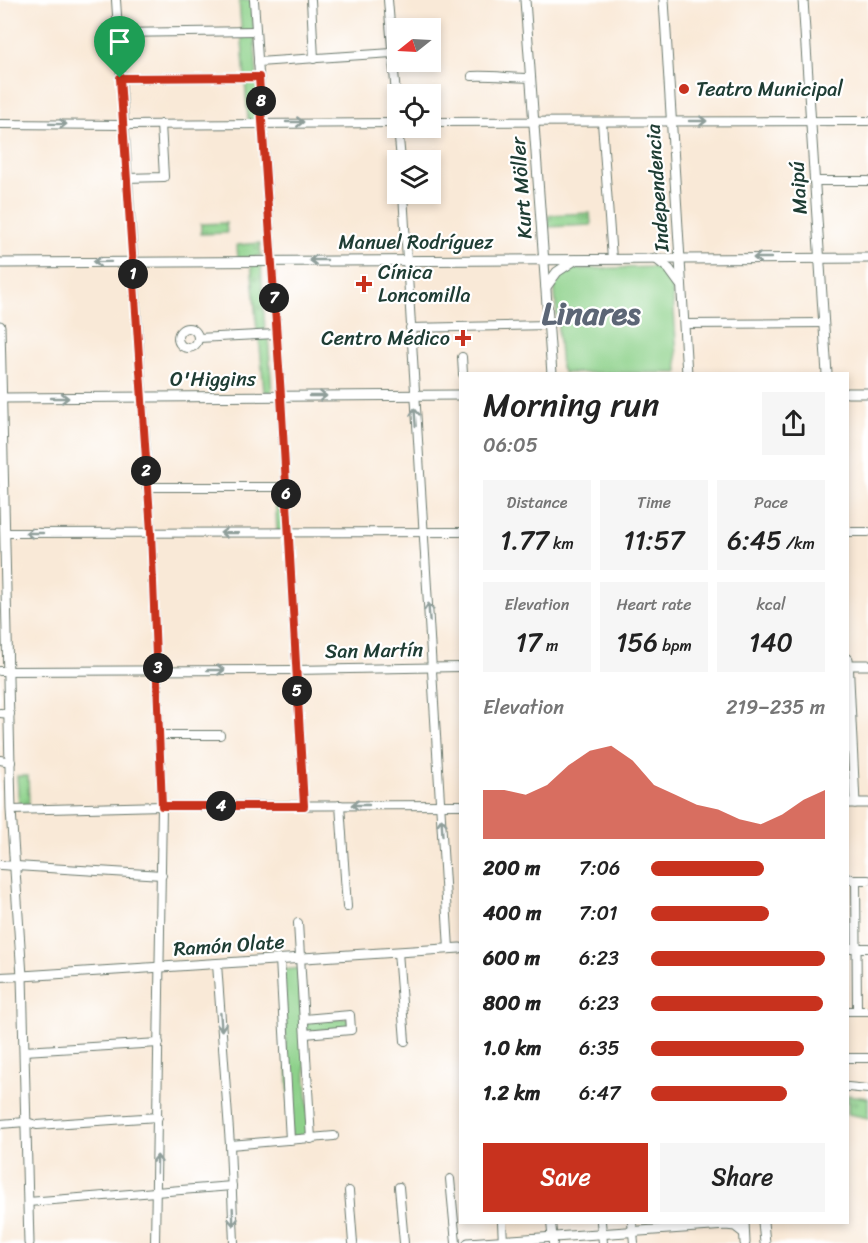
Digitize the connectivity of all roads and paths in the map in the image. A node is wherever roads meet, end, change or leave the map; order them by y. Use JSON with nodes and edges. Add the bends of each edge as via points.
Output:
{"nodes":[{"id":1,"x":116,"y":0,"type":"edge"},
{"id":2,"x":254,"y":0,"type":"edge"},
{"id":3,"x":311,"y":0,"type":"edge"},
{"id":4,"x":388,"y":0,"type":"edge"},
{"id":5,"x":525,"y":0,"type":"edge"},
{"id":6,"x":664,"y":0,"type":"edge"},
{"id":7,"x":803,"y":0,"type":"edge"},
{"id":8,"x":389,"y":18,"type":"edge"},
{"id":9,"x":256,"y":32,"type":"junction"},
{"id":10,"x":118,"y":33,"type":"junction"},
{"id":11,"x":387,"y":54,"type":"edge"},
{"id":12,"x":314,"y":59,"type":"junction"},
{"id":13,"x":258,"y":62,"type":"junction"},
{"id":14,"x":472,"y":76,"type":"dead end"},
{"id":15,"x":259,"y":77,"type":"junction"},
{"id":16,"x":120,"y":78,"type":"junction"},
{"id":17,"x":531,"y":78,"type":"junction"},
{"id":18,"x":387,"y":121,"type":"edge"},
{"id":19,"x":811,"y":121,"type":"junction"},
{"id":20,"x":868,"y":121,"type":"edge"},
{"id":21,"x":262,"y":122,"type":"junction"},
{"id":22,"x":441,"y":122,"type":"edge"},
{"id":23,"x":534,"y":122,"type":"junction"},
{"id":24,"x":602,"y":122,"type":"junction"},
{"id":25,"x":671,"y":122,"type":"junction"},
{"id":26,"x":0,"y":124,"type":"edge"},
{"id":27,"x":161,"y":124,"type":"junction"},
{"id":28,"x":123,"y":125,"type":"junction"},
{"id":29,"x":126,"y":178,"type":"junction"},
{"id":30,"x":815,"y":181,"type":"junction"},
{"id":31,"x":868,"y":181,"type":"edge"},
{"id":32,"x":404,"y":204,"type":"edge"},
{"id":33,"x":655,"y":258,"type":"junction"},
{"id":34,"x":679,"y":258,"type":"junction"},
{"id":35,"x":820,"y":258,"type":"junction"},
{"id":36,"x":868,"y":258,"type":"edge"},
{"id":37,"x":544,"y":259,"type":"junction"},
{"id":38,"x":577,"y":259,"type":"junction"},
{"id":39,"x":612,"y":259,"type":"junction"},
{"id":40,"x":407,"y":260,"type":"junction"},
{"id":41,"x":132,"y":261,"type":"junction"},
{"id":42,"x":272,"y":261,"type":"junction"},
{"id":43,"x":0,"y":263,"type":"edge"},
{"id":44,"x":681,"y":286,"type":"junction"},
{"id":45,"x":546,"y":287,"type":"junction"},
{"id":46,"x":824,"y":323,"type":"junction"},
{"id":47,"x":684,"y":324,"type":"junction"},
{"id":48,"x":549,"y":325,"type":"junction"},
{"id":49,"x":0,"y":326,"type":"edge"},
{"id":50,"x":410,"y":328,"type":"junction"},
{"id":51,"x":276,"y":334,"type":"junction"},
{"id":52,"x":198,"y":338,"type":"dead end"},
{"id":53,"x":462,"y":357,"type":"dead end"},
{"id":54,"x":551,"y":361,"type":"junction"},
{"id":55,"x":463,"y":372,"type":"edge"},
{"id":56,"x":552,"y":372,"type":"edge"},
{"id":57,"x":558,"y":372,"type":"edge"},
{"id":58,"x":686,"y":372,"type":"edge"},
{"id":59,"x":827,"y":372,"type":"edge"},
{"id":60,"x":849,"y":393,"type":"edge"},
{"id":61,"x":868,"y":393,"type":"edge"},
{"id":62,"x":459,"y":395,"type":"edge"},
{"id":63,"x":281,"y":396,"type":"junction"},
{"id":64,"x":414,"y":396,"type":"junction"},
{"id":65,"x":141,"y":397,"type":"junction"},
{"id":66,"x":2,"y":398,"type":"junction"},
{"id":67,"x":147,"y":487,"type":"junction"},
{"id":68,"x":285,"y":488,"type":"junction"},
{"id":69,"x":151,"y":532,"type":"junction"},
{"id":70,"x":423,"y":532,"type":"junction"},
{"id":71,"x":459,"y":532,"type":"edge"},
{"id":72,"x":849,"y":532,"type":"edge"},
{"id":73,"x":868,"y":532,"type":"edge"},
{"id":74,"x":6,"y":533,"type":"junction"},
{"id":75,"x":288,"y":534,"type":"junction"},
{"id":76,"x":849,"y":665,"type":"edge"},
{"id":77,"x":868,"y":665,"type":"edge"},
{"id":78,"x":459,"y":666,"type":"edge"},
{"id":79,"x":433,"y":667,"type":"junction"},
{"id":80,"x":158,"y":670,"type":"junction"},
{"id":81,"x":296,"y":670,"type":"junction"},
{"id":82,"x":5,"y":671,"type":"edge"},
{"id":83,"x":849,"y":711,"type":"edge"},
{"id":84,"x":5,"y":714,"type":"edge"},
{"id":85,"x":160,"y":735,"type":"junction"},
{"id":86,"x":220,"y":735,"type":"dead end"},
{"id":87,"x":0,"y":760,"type":"edge"},
{"id":88,"x":11,"y":762,"type":"junction"},
{"id":89,"x":851,"y":803,"type":"edge"},
{"id":90,"x":868,"y":803,"type":"edge"},
{"id":91,"x":339,"y":805,"type":"junction"},
{"id":92,"x":441,"y":805,"type":"junction"},
{"id":93,"x":459,"y":805,"type":"edge"},
{"id":94,"x":162,"y":806,"type":"junction"},
{"id":95,"x":304,"y":806,"type":"junction"},
{"id":96,"x":11,"y":810,"type":"junction"},
{"id":97,"x":0,"y":865,"type":"edge"},
{"id":98,"x":15,"y":865,"type":"junction"},
{"id":99,"x":162,"y":875,"type":"junction"},
{"id":100,"x":849,"y":877,"type":"edge"},
{"id":101,"x":856,"y":880,"type":"junction"},
{"id":102,"x":868,"y":880,"type":"edge"},
{"id":103,"x":347,"y":907,"type":"dead end"},
{"id":104,"x":298,"y":923,"type":"dead end"},
{"id":105,"x":459,"y":948,"type":"edge"},
{"id":106,"x":852,"y":948,"type":"edge"},
{"id":107,"x":868,"y":948,"type":"edge"},
{"id":108,"x":449,"y":949,"type":"junction"},
{"id":109,"x":398,"y":952,"type":"junction"},
{"id":110,"x":300,"y":958,"type":"junction"},
{"id":111,"x":280,"y":960,"type":"junction"},
{"id":112,"x":217,"y":964,"type":"junction"},
{"id":113,"x":161,"y":967,"type":"junction"},
{"id":114,"x":22,"y":976,"type":"junction"},
{"id":115,"x":0,"y":977,"type":"edge"},
{"id":116,"x":849,"y":1011,"type":"edge"},
{"id":117,"x":857,"y":1011,"type":"junction"},
{"id":118,"x":868,"y":1011,"type":"edge"},
{"id":119,"x":304,"y":1019,"type":"junction"},
{"id":120,"x":305,"y":1034,"type":"junction"},
{"id":121,"x":405,"y":1041,"type":"dead end"},
{"id":122,"x":159,"y":1043,"type":"junction"},
{"id":123,"x":24,"y":1051,"type":"junction"},
{"id":124,"x":849,"y":1058,"type":"edge"},
{"id":125,"x":868,"y":1058,"type":"edge"},
{"id":126,"x":849,"y":1087,"type":"edge"},
{"id":127,"x":868,"y":1089,"type":"edge"},
{"id":128,"x":158,"y":1117,"type":"junction"},
{"id":129,"x":26,"y":1122,"type":"junction"},
{"id":130,"x":0,"y":1124,"type":"edge"},
{"id":131,"x":334,"y":1137,"type":"dead end"},
{"id":132,"x":311,"y":1138,"type":"junction"},
{"id":133,"x":290,"y":1140,"type":"junction"},
{"id":134,"x":230,"y":1145,"type":"junction"},
{"id":135,"x":450,"y":1179,"type":"dead end"},
{"id":136,"x":232,"y":1186,"type":"junction"},
{"id":137,"x":399,"y":1187,"type":"dead end"},
{"id":138,"x":349,"y":1191,"type":"dead end"},
{"id":139,"x":156,"y":1192,"type":"junction"},
{"id":140,"x":28,"y":1202,"type":"junction"},
{"id":141,"x":502,"y":1224,"type":"edge"},
{"id":142,"x":551,"y":1224,"type":"edge"},
{"id":143,"x":683,"y":1224,"type":"edge"},
{"id":144,"x":632,"y":1227,"type":"edge"},
{"id":145,"x":764,"y":1227,"type":"edge"},
{"id":146,"x":672,"y":1228,"type":"junction"},
{"id":147,"x":602,"y":1238,"type":"edge"},
{"id":148,"x":745,"y":1238,"type":"edge"},
{"id":149,"x":553,"y":1240,"type":"edge"},
{"id":150,"x":503,"y":1242,"type":"edge"},
{"id":151,"x":29,"y":1243,"type":"edge"},
{"id":152,"x":155,"y":1243,"type":"edge"},
{"id":153,"x":234,"y":1243,"type":"edge"},
{"id":154,"x":352,"y":1243,"type":"edge"},
{"id":155,"x":404,"y":1243,"type":"edge"},
{"id":156,"x":456,"y":1243,"type":"edge"},
{"id":157,"x":468,"y":1243,"type":"edge"},
{"id":158,"x":634,"y":1243,"type":"edge"},
{"id":159,"x":765,"y":1243,"type":"edge"}],
"edges":[{"from":1,"to":10,"type":"street"},
{"from":2,"to":9,"type":"street"},
{"from":3,"to":12,"type":"street"},
{"from":4,"to":8,"type":"street"},
{"from":5,"to":17,"type":"main road","name":"Kurt Möller"},
{"from":6,"to":25,"type":"main road","name":"Independencia"},
{"from":7,"to":19,"type":"main road","name":"Maipú"},
{"from":9,"to":10,"type":"street"},
{"from":9,"to":13,"type":"street"},
{"from":10,"to":16,"type":"street"},
{"from":11,"to":12,"type":"street"},
{"from":12,"to":13,"type":"street"},
{"from":13,"to":15,"type":"street"},
{"from":14,"to":17,"type":"street"},
{"from":15,"to":16,"type":"street"},
{"from":15,"to":21,"type":"street"},
{"from":16,"to":28,"type":"street"},
{"from":17,"to":23,"type":"main road","name":"Kurt Möller"},
{"from":21,"to":18,"type":"street","one_way":true},
{"from":19,"to":20,"type":"street"},
{"from":25,"to":19,"type":"street","one_way":true},
{"from":19,"to":30,"type":"main road","name":"Maipú"},
{"from":21,"to":27,"type":"street"},
{"from":21,"to":42,"type":"street"},
{"from":22,"to":23,"type":"street"},
{"from":23,"to":24,"type":"street"},
{"from":23,"to":37,"type":"main road","name":"Kurt Möller"},
{"from":24,"to":25,"type":"street"},
{"from":24,"to":39,"type":"street"},
{"from":25,"to":34,"type":"main road","name":"Independencia"},
{"from":26,"to":28,"type":"street","one_way":true},
{"from":27,"to":28,"type":"street"},
{"from":27,"to":29,"type":"street","via":[[164,177]]},
{"from":28,"to":29,"type":"street"},
{"from":29,"to":41,"type":"street"},
{"from":30,"to":31,"type":"street"},
{"from":30,"to":35,"type":"main road","name":"Maipú"},
{"from":32,"to":40,"type":"street"},
{"from":33,"to":34,"type":"main road","name":"Manuel Rodríguez"},
{"from":33,"to":39,"type":"main road","name":"Manuel Rodríguez"},
{"from":33,"to":44,"type":"main road"},
{"from":35,"to":34,"type":"main road","name":"Manuel Rodríguez","one_way":true},
{"from":34,"to":44,"type":"main road","name":"Independencia"},
{"from":35,"to":36,"type":"main road","name":"Manuel Rodríguez"},
{"from":35,"to":46,"type":"main road","name":"Maipú"},
{"from":37,"to":38,"type":"main road","name":"Manuel Rodríguez"},
{"from":37,"to":40,"type":"main road","name":"Manuel Rodríguez"},
{"from":37,"to":45,"type":"main road","name":"Kurt Möller"},
{"from":38,"to":39,"type":"main road","name":"Manuel Rodríguez"},
{"from":38,"to":45,"type":"main road","via":[[557,272]]},
{"from":40,"to":42,"type":"main road","name":"Manuel Rodríguez","one_way":true},
{"from":40,"to":50,"type":"street"},
{"from":41,"to":42,"type":"main road","name":"Manuel Rodríguez"},
{"from":41,"to":43,"type":"main road","name":"Manuel Rodríguez","one_way":true},
{"from":41,"to":65,"type":"street"},
{"from":42,"to":51,"type":"street"},
{"from":44,"to":47,"type":"main road","name":"Independencia"},
{"from":45,"to":48,"type":"main road","name":"Kurt Möller"},
{"from":46,"to":47,"type":"street"},
{"from":46,"to":59,"type":"main road","name":"Maipú"},
{"from":47,"to":58,"type":"main road","name":"Independencia"},
{"from":48,"to":50,"type":"street"},
{"from":48,"to":54,"type":"main road","name":"Kurt Möller"},
{"from":49,"to":66,"type":"main road"},
{"from":50,"to":64,"type":"street"},
{"from":51,"to":52,"type":"street"},
{"from":51,"to":63,"type":"street"},
{"from":53,"to":55,"type":"street"},
{"from":54,"to":56,"type":"main road","name":"Kurt Möller"},
{"from":54,"to":57,"type":"main road"},
{"from":60,"to":61,"type":"main road"},
{"from":62,"to":64,"type":"main road","name":"O'Higgins"},
{"from":63,"to":64,"type":"main road","name":"O'Higgins","one_way":true},
{"from":63,"to":65,"type":"main road","name":"O'Higgins"},
{"from":63,"to":68,"type":"street"},
{"from":70,"to":64,"type":"street","one_way":true},
{"from":66,"to":65,"type":"main road","name":"O'Higgins","one_way":true},
{"from":65,"to":67,"type":"street"},
{"from":66,"to":74,"type":"main road"},
{"from":67,"to":68,"type":"street"},
{"from":67,"to":69,"type":"street"},
{"from":68,"to":75,"type":"street"},
{"from":69,"to":74,"type":"street","one_way":true},
{"from":75,"to":69,"type":"street","one_way":true},
{"from":69,"to":80,"type":"street"},
{"from":70,"to":71,"type":"street"},
{"from":70,"to":75,"type":"street"},
{"from":79,"to":70,"type":"street","one_way":true},
{"from":72,"to":73,"type":"street"},
{"from":74,"to":82,"type":"main road"},
{"from":75,"to":81,"type":"street"},
{"from":76,"to":77,"type":"main road"},
{"from":78,"to":79,"type":"street","name":"San Martín"},
{"from":79,"to":81,"type":"street","name":"San Martín"},
{"from":79,"to":92,"type":"street"},
{"from":80,"to":81,"type":"street","name":"San Martín","one_way":true},
{"from":80,"to":82,"type":"street","name":"San Martín"},
{"from":80,"to":85,"type":"street"},
{"from":81,"to":95,"type":"street"},
{"from":82,"to":84,"type":"main road"},
{"from":83,"to":89,"type":"main road"},
{"from":84,"to":88,"type":"main road"},
{"from":85,"to":86,"type":"street"},
{"from":85,"to":94,"type":"street"},
{"from":87,"to":88,"type":"street"},
{"from":88,"to":96,"type":"main road"},
{"from":89,"to":90,"type":"main road"},
{"from":92,"to":91,"type":"street","one_way":true},
{"from":91,"to":95,"type":"street"},
{"from":91,"to":103,"type":"street"},
{"from":92,"to":93,"type":"street"},
{"from":108,"to":92,"type":"street","one_way":true},
{"from":94,"to":95,"type":"street"},
{"from":94,"to":96,"type":"street"},
{"from":94,"to":99,"type":"street"},
{"from":96,"to":98,"type":"main road"},
{"from":97,"to":98,"type":"street"},
{"from":98,"to":99,"type":"street"},
{"from":98,"to":114,"type":"main road"},
{"from":99,"to":113,"type":"street"},
{"from":100,"to":101,"type":"street"},
{"from":101,"to":102,"type":"street"},
{"from":101,"to":106,"type":"street"},
{"from":104,"to":110,"type":"street"},
{"from":105,"to":108,"type":"main road","name":"Ramón Olate"},
{"from":106,"to":107,"type":"street"},
{"from":106,"to":117,"type":"street"},
{"from":108,"to":109,"type":"main road","name":"Ramón Olate"},
{"from":109,"to":110,"type":"main road","name":"Ramón Olate"},
{"from":109,"to":121,"type":"street"},
{"from":110,"to":111,"type":"main road","name":"Ramón Olate"},
{"from":110,"to":119,"type":"street"},
{"from":111,"to":112,"type":"main road","name":"Ramón Olate"},
{"from":111,"to":133,"type":"street"},
{"from":112,"to":113,"type":"main road","name":"Ramón Olate"},
{"from":112,"to":134,"type":"street","one_way":true},
{"from":113,"to":114,"type":"main road","name":"Ramón Olate"},
{"from":113,"to":122,"type":"street"},
{"from":114,"to":115,"type":"street","name":"Ramón Olate"},
{"from":114,"to":123,"type":"main road"},
{"from":116,"to":117,"type":"street"},
{"from":117,"to":118,"type":"street"},
{"from":119,"to":120,"type":"street"},
{"from":119,"to":120,"type":"street","via":[[350,1016],[351,1023],[351,1030]]},
{"from":120,"to":132,"type":"street"},
{"from":122,"to":123,"type":"street"},
{"from":122,"to":128,"type":"street"},
{"from":123,"to":129,"type":"main road"},
{"from":124,"to":125,"type":"street"},
{"from":126,"to":127,"type":"street"},
{"from":128,"to":129,"type":"street","via":[[37,1125]]},
{"from":139,"to":128,"type":"street","one_way":true},
{"from":129,"to":130,"type":"street"},
{"from":129,"to":140,"type":"main road"},
{"from":131,"to":132,"type":"street"},
{"from":132,"to":133,"type":"street"},
{"from":133,"to":134,"type":"street"},
{"from":134,"to":136,"type":"street"},
{"from":135,"to":156,"type":"street"},
{"from":136,"to":139,"type":"street"},
{"from":136,"to":153,"type":"street","one_way":true},
{"from":137,"to":155,"type":"street"},
{"from":138,"to":154,"type":"street"},
{"from":139,"to":140,"type":"street"},
{"from":139,"to":152,"type":"street"},
{"from":140,"to":151,"type":"main road"},
{"from":141,"to":150,"type":"street"},
{"from":142,"to":149,"type":"street"},
{"from":143,"to":146,"type":"main road"},
{"from":144,"to":146,"type":"main road"},
{"from":144,"to":147,"type":"main road"},
{"from":144,"to":158,"type":"street"},
{"from":145,"to":159,"type":"main road"},
{"from":146,"to":148,"type":"main road","via":[[731,1225],[738,1227]]},
{"from":147,"to":149,"type":"main road"},
{"from":149,"to":150,"type":"main road"},
{"from":150,"to":157,"type":"main road"}]}
